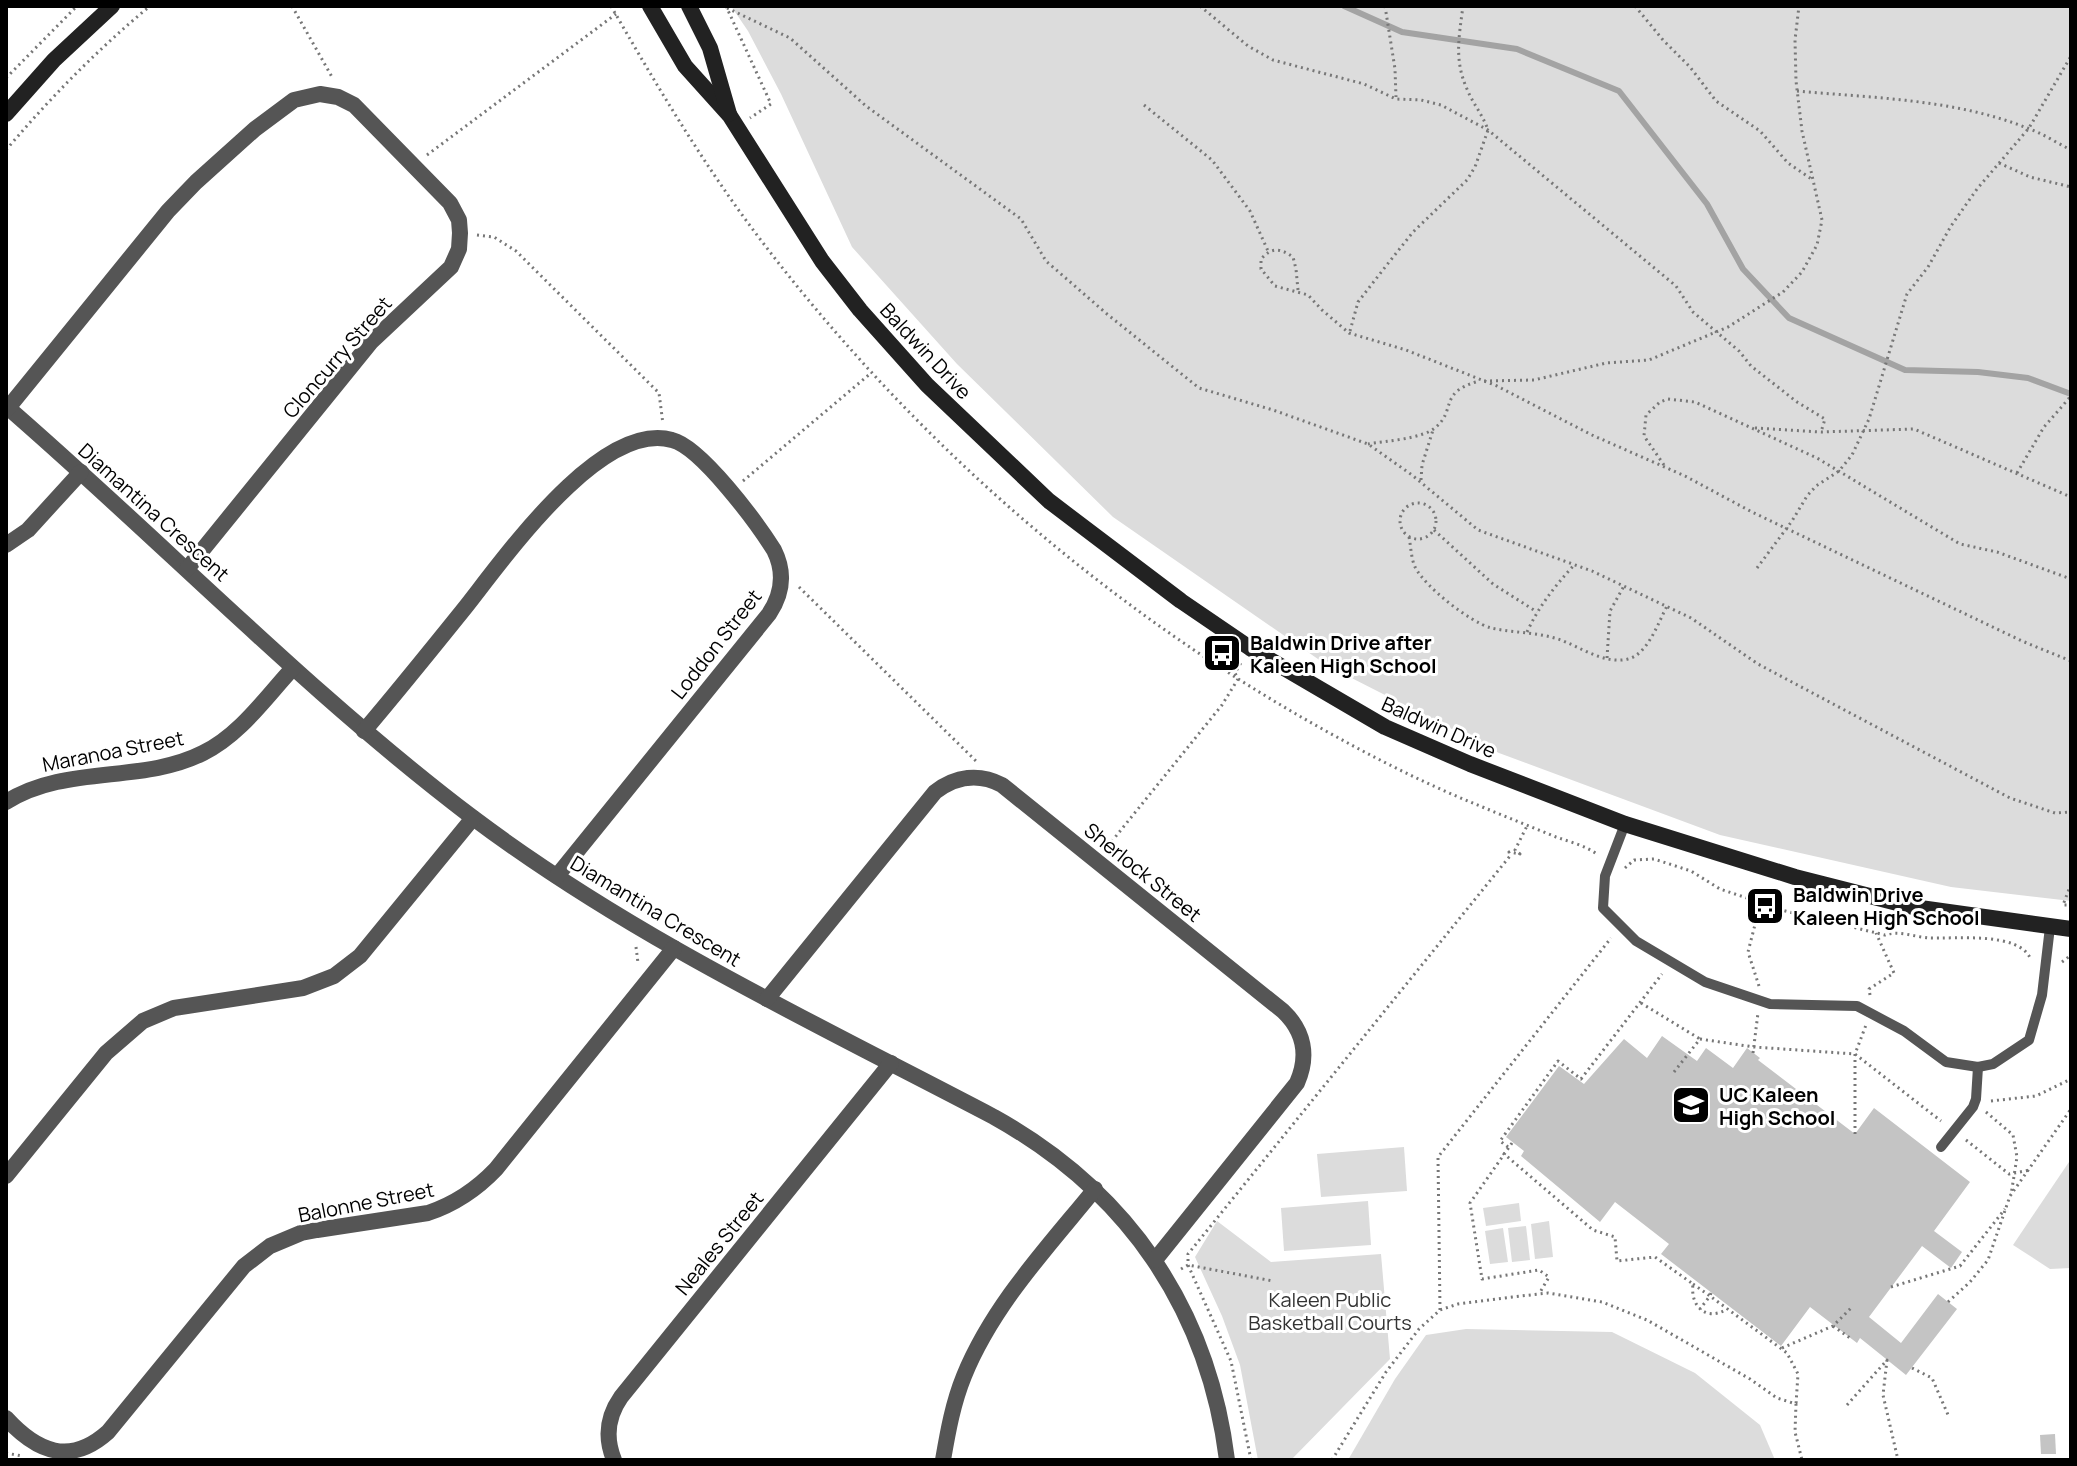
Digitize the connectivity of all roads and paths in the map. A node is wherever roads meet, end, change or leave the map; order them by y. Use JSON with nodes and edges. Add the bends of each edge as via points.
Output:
{"nodes":[{"id":1,"x":77,"y":6,"type":"edge"},
{"id":2,"x":112,"y":6,"type":"edge"},
{"id":3,"x":150,"y":6,"type":"edge"},
{"id":4,"x":292,"y":6,"type":"edge"},
{"id":5,"x":611,"y":6,"type":"edge"},
{"id":6,"x":650,"y":6,"type":"edge"},
{"id":7,"x":689,"y":6,"type":"edge"},
{"id":8,"x":1200,"y":6,"type":"edge"},
{"id":9,"x":1385,"y":6,"type":"edge"},
{"id":10,"x":1463,"y":6,"type":"edge"},
{"id":11,"x":1635,"y":6,"type":"edge"},
{"id":12,"x":1799,"y":6,"type":"edge"},
{"id":13,"x":726,"y":7,"type":"edge"},
{"id":14,"x":616,"y":14,"type":"junction"},
{"id":15,"x":2071,"y":56,"type":"edge"},
{"id":16,"x":6,"y":78,"type":"edge"},
{"id":17,"x":1797,"y":91,"type":"junction"},
{"id":18,"x":335,"y":96,"type":"junction"},
{"id":19,"x":1396,"y":99,"type":"junction"},
{"id":20,"x":1144,"y":105,"type":"dead end"},
{"id":21,"x":6,"y":114,"type":"edge"},
{"id":22,"x":733,"y":122,"type":"junction"},
{"id":23,"x":2029,"y":128,"type":"junction"},
{"id":24,"x":1488,"y":130,"type":"junction"},
{"id":25,"x":6,"y":150,"type":"edge"},
{"id":26,"x":2071,"y":150,"type":"edge"},
{"id":27,"x":1999,"y":163,"type":"junction"},
{"id":28,"x":414,"y":165,"type":"junction"},
{"id":29,"x":1814,"y":181,"type":"junction"},
{"id":30,"x":2071,"y":187,"type":"edge"},
{"id":31,"x":460,"y":233,"type":"junction"},
{"id":32,"x":1268,"y":251,"type":"junction"},
{"id":33,"x":1298,"y":290,"type":"junction"},
{"id":34,"x":1349,"y":333,"type":"junction"},
{"id":35,"x":1716,"y":333,"type":"junction"},
{"id":36,"x":871,"y":373,"type":"junction"},
{"id":37,"x":1479,"y":381,"type":"junction"},
{"id":38,"x":2071,"y":396,"type":"edge"},
{"id":39,"x":7,"y":407,"type":"edge"},
{"id":40,"x":1751,"y":428,"type":"junction"},
{"id":41,"x":1433,"y":430,"type":"junction"},
{"id":42,"x":1864,"y":431,"type":"junction"},
{"id":43,"x":1821,"y":432,"type":"junction"},
{"id":44,"x":655,"y":438,"type":"junction"},
{"id":45,"x":1368,"y":444,"type":"junction"},
{"id":46,"x":1666,"y":468,"type":"junction"},
{"id":47,"x":1839,"y":471,"type":"junction"},
{"id":48,"x":81,"y":472,"type":"junction"},
{"id":49,"x":2017,"y":473,"type":"junction"},
{"id":50,"x":1422,"y":483,"type":"junction"},
{"id":51,"x":729,"y":493,"type":"junction"},
{"id":52,"x":2071,"y":497,"type":"edge"},
{"id":53,"x":1786,"y":528,"type":"junction"},
{"id":54,"x":1434,"y":530,"type":"junction"},
{"id":55,"x":1409,"y":537,"type":"junction"},
{"id":56,"x":6,"y":545,"type":"edge"},
{"id":57,"x":1574,"y":565,"type":"junction"},
{"id":58,"x":1757,"y":568,"type":"dead end"},
{"id":59,"x":187,"y":569,"type":"junction"},
{"id":60,"x":782,"y":578,"type":"junction"},
{"id":61,"x":2071,"y":579,"type":"edge"},
{"id":62,"x":1624,"y":586,"type":"junction"},
{"id":63,"x":1667,"y":606,"type":"junction"},
{"id":64,"x":1537,"y":612,"type":"junction"},
{"id":65,"x":1527,"y":632,"type":"junction"},
{"id":66,"x":1250,"y":648,"type":"junction"},
{"id":67,"x":1607,"y":658,"type":"junction"},
{"id":68,"x":2071,"y":661,"type":"edge"},
{"id":69,"x":293,"y":668,"type":"junction"},
{"id":70,"x":1238,"y":679,"type":"junction"},
{"id":71,"x":364,"y":731,"type":"junction"},
{"id":72,"x":977,"y":777,"type":"junction"},
{"id":73,"x":6,"y":802,"type":"edge"},
{"id":74,"x":2071,"y":812,"type":"edge"},
{"id":75,"x":473,"y":818,"type":"junction"},
{"id":76,"x":1625,"y":824,"type":"junction"},
{"id":77,"x":1527,"y":826,"type":"junction"},
{"id":78,"x":1097,"y":860,"type":"junction"},
{"id":79,"x":1608,"y":868,"type":"junction"},
{"id":80,"x":557,"y":876,"type":"junction"},
{"id":81,"x":2071,"y":884,"type":"edge"},
{"id":82,"x":1760,"y":905,"type":"junction"},
{"id":83,"x":2071,"y":905,"type":"edge"},
{"id":84,"x":1621,"y":926,"type":"junction"},
{"id":85,"x":2050,"y":927,"type":"junction"},
{"id":86,"x":2071,"y":929,"type":"edge"},
{"id":87,"x":1876,"y":933,"type":"junction"},
{"id":88,"x":636,"y":945,"type":"dead end"},
{"id":89,"x":674,"y":948,"type":"junction"},
{"id":90,"x":2071,"y":955,"type":"edge"},
{"id":91,"x":1671,"y":961,"type":"junction"},
{"id":92,"x":2044,"y":974,"type":"junction"},
{"id":93,"x":649,"y":979,"type":"junction"},
{"id":94,"x":1871,"y":997,"type":"dead end"},
{"id":95,"x":767,"y":999,"type":"junction"},
{"id":96,"x":1759,"y":1001,"type":"junction"},
{"id":97,"x":1640,"y":1003,"type":"junction"},
{"id":98,"x":1866,"y":1023,"type":"dead end"},
{"id":99,"x":1700,"y":1039,"type":"junction"},
{"id":100,"x":1754,"y":1047,"type":"junction"},
{"id":101,"x":1753,"y":1053,"type":"dead end"},
{"id":102,"x":1855,"y":1054,"type":"junction"},
{"id":103,"x":891,"y":1063,"type":"junction"},
{"id":104,"x":1978,"y":1067,"type":"junction"},
{"id":105,"x":1674,"y":1072,"type":"dead end"},
{"id":106,"x":2071,"y":1079,"type":"edge"},
{"id":107,"x":1976,"y":1099,"type":"junction"},
{"id":108,"x":2071,"y":1109,"type":"edge"},
{"id":109,"x":1954,"y":1131,"type":"junction"},
{"id":110,"x":1855,"y":1134,"type":"dead end"},
{"id":111,"x":1941,"y":1147,"type":"dead end"},
{"id":112,"x":1503,"y":1153,"type":"junction"},
{"id":113,"x":2030,"y":1170,"type":"junction"},
{"id":114,"x":2015,"y":1173,"type":"junction"},
{"id":115,"x":6,"y":1176,"type":"edge"},
{"id":116,"x":1095,"y":1189,"type":"junction"},
{"id":117,"x":2010,"y":1196,"type":"junction"},
{"id":118,"x":2007,"y":1207,"type":"junction"},
{"id":119,"x":1155,"y":1260,"type":"junction"},
{"id":120,"x":1188,"y":1265,"type":"junction"},
{"id":121,"x":1166,"y":1279,"type":"junction"},
{"id":122,"x":1273,"y":1281,"type":"dead end"},
{"id":123,"x":1693,"y":1284,"type":"junction"},
{"id":124,"x":1891,"y":1287,"type":"dead end"},
{"id":125,"x":1539,"y":1294,"type":"junction"},
{"id":126,"x":1710,"y":1294,"type":"junction"},
{"id":127,"x":1948,"y":1302,"type":"dead end"},
{"id":128,"x":1851,"y":1308,"type":"dead end"},
{"id":129,"x":1727,"y":1309,"type":"junction"},
{"id":130,"x":1440,"y":1310,"type":"junction"},
{"id":131,"x":1700,"y":1310,"type":"junction"},
{"id":132,"x":1833,"y":1326,"type":"junction"},
{"id":133,"x":1850,"y":1338,"type":"dead end"},
{"id":134,"x":1782,"y":1348,"type":"junction"},
{"id":135,"x":1912,"y":1368,"type":"dead end"},
{"id":136,"x":1796,"y":1404,"type":"junction"},
{"id":137,"x":1847,"y":1405,"type":"dead end"},
{"id":138,"x":1949,"y":1417,"type":"dead end"},
{"id":139,"x":6,"y":1418,"type":"edge"},
{"id":140,"x":614,"y":1460,"type":"edge"},
{"id":141,"x":943,"y":1460,"type":"edge"},
{"id":142,"x":1227,"y":1460,"type":"edge"},
{"id":143,"x":1251,"y":1460,"type":"edge"},
{"id":144,"x":1332,"y":1460,"type":"edge"},
{"id":145,"x":1802,"y":1460,"type":"edge"},
{"id":146,"x":1898,"y":1460,"type":"edge"}],
"edges":[{"from":1,"to":16,"type":"path"},
{"from":2,"to":21,"type":"main road"},
{"from":3,"to":25,"type":"path","via":[[73,74]]},
{"from":4,"to":18,"type":"path","via":[[332,75]]},
{"from":5,"to":14,"type":"path"},
{"from":6,"to":22,"type":"main road","name":"Baldwin Drive","via":[[685,66]]},
{"from":7,"to":22,"type":"main road","name":"Baldwin Drive","via":[[710,48]]},
{"from":8,"to":19,"type":"path","via":[[1273,60],[1364,84]]},
{"from":9,"to":19,"type":"path"},
{"from":10,"to":24,"type":"path","via":[[1458,62]]},
{"from":11,"to":29,"type":"path","via":[[1716,101],[1760,131],[1788,163]]},
{"from":12,"to":17,"type":"path"},
{"from":13,"to":22,"type":"path","via":[[771,104]]},
{"from":13,"to":45,"type":"path","via":[[790,38],[866,106],[1021,219],[1046,261],[1199,388]]},
{"from":14,"to":28,"type":"path"},
{"from":14,"to":36,"type":"path","via":[[748,224]]},
{"from":15,"to":23,"type":"path"},
{"from":17,"to":23,"type":"path","via":[[1914,101]]},
{"from":17,"to":29,"type":"path"},
{"from":18,"to":28,"type":"street","via":[[361,111]]},
{"from":18,"to":39,"type":"street","via":[[311,95],[287,105],[196,182]]},
{"from":19,"to":24,"type":"path","via":[[1441,105]]},
{"from":20,"to":32,"type":"path","via":[[1212,160],[1250,211]]},
{"from":22,"to":66,"type":"main road","name":"Baldwin Drive","via":[[822,261],[927,385],[1049,501]]},
{"from":23,"to":26,"type":"path"},
{"from":23,"to":27,"type":"path"},
{"from":24,"to":34,"type":"path","via":[[1467,180],[1392,257],[1358,302]]},
{"from":24,"to":35,"type":"path","via":[[1676,286]]},
{"from":27,"to":30,"type":"path"},
{"from":27,"to":42,"type":"path","via":[[1907,294]]},
{"from":28,"to":31,"type":"street","via":[[450,203]]},
{"from":29,"to":35,"type":"path","via":[[1822,220],[1817,245],[1802,272],[1783,292]]},
{"from":31,"to":44,"type":"path","via":[[494,237],[516,251],[659,393],[664,423]]},
{"from":31,"to":59,"type":"street","name":"Cloncurry Street","via":[[456,259],[445,275],[371,342]]},
{"from":32,"to":33,"type":"path","via":[[1277,249],[1293,257]]},
{"from":32,"to":33,"type":"path","via":[[1261,259],[1268,279],[1275,286]]},
{"from":33,"to":34,"type":"path"},
{"from":34,"to":37,"type":"path"},
{"from":35,"to":37,"type":"path","via":[[1649,360],[1606,363],[1534,380]]},
{"from":35,"to":43,"type":"path","via":[[1773,385],[1825,419]]},
{"from":36,"to":51,"type":"path"},
{"from":36,"to":70,"type":"path","via":[[972,474],[1053,545]]},
{"from":37,"to":41,"type":"path","via":[[1455,393]]},
{"from":37,"to":46,"type":"path"},
{"from":38,"to":49,"type":"path","via":[[2044,427]]},
{"from":39,"to":48,"type":"street","name":"Diamantina Crescent"},
{"from":40,"to":43,"type":"path"},
{"from":40,"to":46,"type":"path","via":[[1695,402],[1660,402],[1646,415],[1644,436]]},
{"from":40,"to":47,"type":"path"},
{"from":41,"to":45,"type":"path"},
{"from":41,"to":50,"type":"path"},
{"from":42,"to":43,"type":"path"},
{"from":42,"to":47,"type":"path"},
{"from":42,"to":49,"type":"path","via":[[1914,429]]},
{"from":44,"to":51,"type":"street","name":"Loddon Street","via":[[688,446]]},
{"from":44,"to":71,"type":"street","via":[[612,454],[554,499]]},
{"from":45,"to":50,"type":"path"},
{"from":46,"to":53,"type":"path"},
{"from":47,"to":53,"type":"path","via":[[1816,486]]},
{"from":47,"to":61,"type":"path","via":[[1960,544]]},
{"from":48,"to":56,"type":"street","via":[[34,525]]},
{"from":48,"to":59,"type":"street","name":"Diamantina Crescent"},
{"from":49,"to":52,"type":"path"},
{"from":50,"to":57,"type":"path","via":[[1478,530]]},
{"from":51,"to":60,"type":"street","name":"Loddon Street","via":[[774,550]]},
{"from":53,"to":58,"type":"path"},
{"from":53,"to":68,"type":"path"},
{"from":54,"to":55,"type":"path","via":[[1425,537]]},
{"from":54,"to":55,"type":"path","via":[[1431,508],[1414,503],[1401,515],[1401,528]]},
{"from":54,"to":64,"type":"path","via":[[1493,584]]},
{"from":55,"to":65,"type":"path","via":[[1415,566],[1442,596],[1487,627]]},
{"from":57,"to":62,"type":"path"},
{"from":57,"to":64,"type":"path"},
{"from":59,"to":69,"type":"street","name":"Diamantina Crescent"},
{"from":60,"to":72,"type":"path","via":[[794,582],[972,755],[979,766]]},
{"from":60,"to":80,"type":"street","name":"Loddon Street","via":[[769,614]]},
{"from":62,"to":63,"type":"path"},
{"from":62,"to":67,"type":"path","via":[[1610,611]]},
{"from":63,"to":67,"type":"path","via":[[1638,655]]},
{"from":63,"to":74,"type":"path","via":[[1758,664],[2010,798],[2055,813]]},
{"from":64,"to":65,"type":"path"},
{"from":65,"to":67,"type":"path"},
{"from":66,"to":70,"type":"path","via":[[1235,673]]},
{"from":66,"to":76,"type":"main road","name":"Baldwin Drive","via":[[1385,727]]},
{"from":69,"to":71,"type":"street","name":"Diamantina Crescent"},
{"from":69,"to":73,"type":"street","name":"Maranoa Street","via":[[229,736],[204,753],[162,766],[46,784]]},
{"from":70,"to":77,"type":"path","via":[[1407,773]]},
{"from":70,"to":78,"type":"path"},
{"from":71,"to":75,"type":"street","name":"Diamantina Crescent"},
{"from":72,"to":78,"type":"street","name":"Sherlock Street","via":[[1010,790]]},
{"from":72,"to":95,"type":"street","via":[[950,782],[929,798]]},
{"from":75,"to":80,"type":"street","name":"Diamantina Crescent"},
{"from":75,"to":115,"type":"street","via":[[347,967],[303,988],[181,1007],[143,1021],[106,1053]]},
{"from":76,"to":79,"type":"lane"},
{"from":76,"to":85,"type":"main road","name":"Baldwin Drive","via":[[1913,907]]},
{"from":77,"to":79,"type":"path","via":[[1597,852],[1600,866]]},
{"from":77,"to":120,"type":"path","via":[[1515,850],[1520,854],[1509,852],[1188,1254]]},
{"from":78,"to":119,"type":"street","name":"Sherlock Street","via":[[1283,1011],[1303,1044],[1301,1074],[1292,1091]]},
{"from":79,"to":82,"type":"path","via":[[1623,872],[1634,860],[1654,859]]},
{"from":79,"to":84,"type":"lane","via":[[1603,908]]},
{"from":80,"to":89,"type":"street","name":"Diamantina Crescent"},
{"from":81,"to":83,"type":"path","via":[[2063,905]]},
{"from":82,"to":87,"type":"path"},
{"from":82,"to":96,"type":"path","via":[[1748,952]]},
{"from":84,"to":91,"type":"lane"},
{"from":84,"to":130,"type":"path","via":[[1438,1157]]},
{"from":85,"to":86,"type":"main road","name":"Baldwin Drive"},
{"from":85,"to":92,"type":"lane"},
{"from":87,"to":92,"type":"path","via":[[2010,942],[2029,953],[2033,973]]},
{"from":87,"to":94,"type":"path","via":[[1894,973],[1869,989]]},
{"from":88,"to":93,"type":"path","via":[[639,972]]},
{"from":89,"to":93,"type":"street","name":"Balonne Street"},
{"from":89,"to":95,"type":"street","name":"Diamantina Crescent"},
{"from":90,"to":92,"type":"path","via":[[2062,960],[2056,976]]},
{"from":91,"to":96,"type":"lane","via":[[1705,982]]},
{"from":91,"to":97,"type":"path"},
{"from":92,"to":104,"type":"lane","via":[[2029,1040],[1993,1064]]},
{"from":93,"to":139,"type":"street","name":"Balonne Street","via":[[472,1192],[428,1213],[309,1232],[270,1246],[238,1272],[108,1432],[85,1449],[46,1451]]},
{"from":95,"to":103,"type":"street","name":"Diamantina Crescent"},
{"from":96,"to":100,"type":"path"},
{"from":96,"to":104,"type":"lane","via":[[1857,1006],[1946,1062]]},
{"from":97,"to":99,"type":"path"},
{"from":97,"to":112,"type":"path","via":[[1581,1079],[1558,1061],[1500,1141],[1510,1145]]},
{"from":98,"to":102,"type":"path"},
{"from":99,"to":100,"type":"path"},
{"from":99,"to":105,"type":"path"},
{"from":100,"to":101,"type":"path"},
{"from":100,"to":102,"type":"path"},
{"from":102,"to":109,"type":"path"},
{"from":102,"to":110,"type":"path"},
{"from":103,"to":116,"type":"street","name":"Diamantina Crescent","via":[[1021,1132]]},
{"from":103,"to":140,"type":"street","name":"Neales Street","via":[[621,1397],[608,1433]]},
{"from":104,"to":107,"type":"lane"},
{"from":106,"to":107,"type":"path","via":[[2036,1096]]},
{"from":107,"to":109,"type":"lane"},
{"from":107,"to":114,"type":"path","via":[[2013,1135]]},
{"from":108,"to":113,"type":"path"},
{"from":109,"to":111,"type":"lane"},
{"from":109,"to":114,"type":"path","via":[[2009,1174]]},
{"from":112,"to":123,"type":"path","via":[[1593,1230],[1615,1237],[1617,1261],[1655,1257]]},
{"from":112,"to":125,"type":"path","via":[[1470,1203],[1482,1279],[1539,1270],[1549,1277]]},
{"from":113,"to":114,"type":"path"},
{"from":113,"to":117,"type":"path"},
{"from":114,"to":117,"type":"path"},
{"from":116,"to":119,"type":"street","name":"Diamantina Crescent"},
{"from":116,"to":141,"type":"street","via":[[987,1329],[963,1378]]},
{"from":117,"to":118,"type":"path"},
{"from":118,"to":124,"type":"path","via":[[1960,1266]]},
{"from":118,"to":127,"type":"path","via":[[1988,1260]]},
{"from":119,"to":121,"type":"street","name":"Diamantina Crescent"},
{"from":120,"to":121,"type":"path"},
{"from":120,"to":122,"type":"path"},
{"from":120,"to":143,"type":"path","via":[[1231,1361]]},
{"from":121,"to":142,"type":"street","name":"Diamantina Crescent","via":[[1209,1373]]},
{"from":123,"to":126,"type":"path"},
{"from":123,"to":131,"type":"path","via":[[1692,1298]]},
{"from":125,"to":130,"type":"path"},
{"from":125,"to":136,"type":"path","via":[[1602,1302],[1647,1320],[1777,1398]]},
{"from":126,"to":129,"type":"path"},
{"from":126,"to":131,"type":"path"},
{"from":128,"to":132,"type":"path"},
{"from":129,"to":131,"type":"path","via":[[1712,1314]]},
{"from":129,"to":134,"type":"path"},
{"from":130,"to":144,"type":"path","via":[[1386,1372]]},
{"from":132,"to":133,"type":"path"},
{"from":132,"to":134,"type":"path"},
{"from":134,"to":136,"type":"path","via":[[1798,1374]]},
{"from":135,"to":138,"type":"path","via":[[1932,1378]]},
{"from":136,"to":145,"type":"path"},
{"from":137,"to":146,"type":"path","via":[[1887,1360],[1883,1395]]}]}
